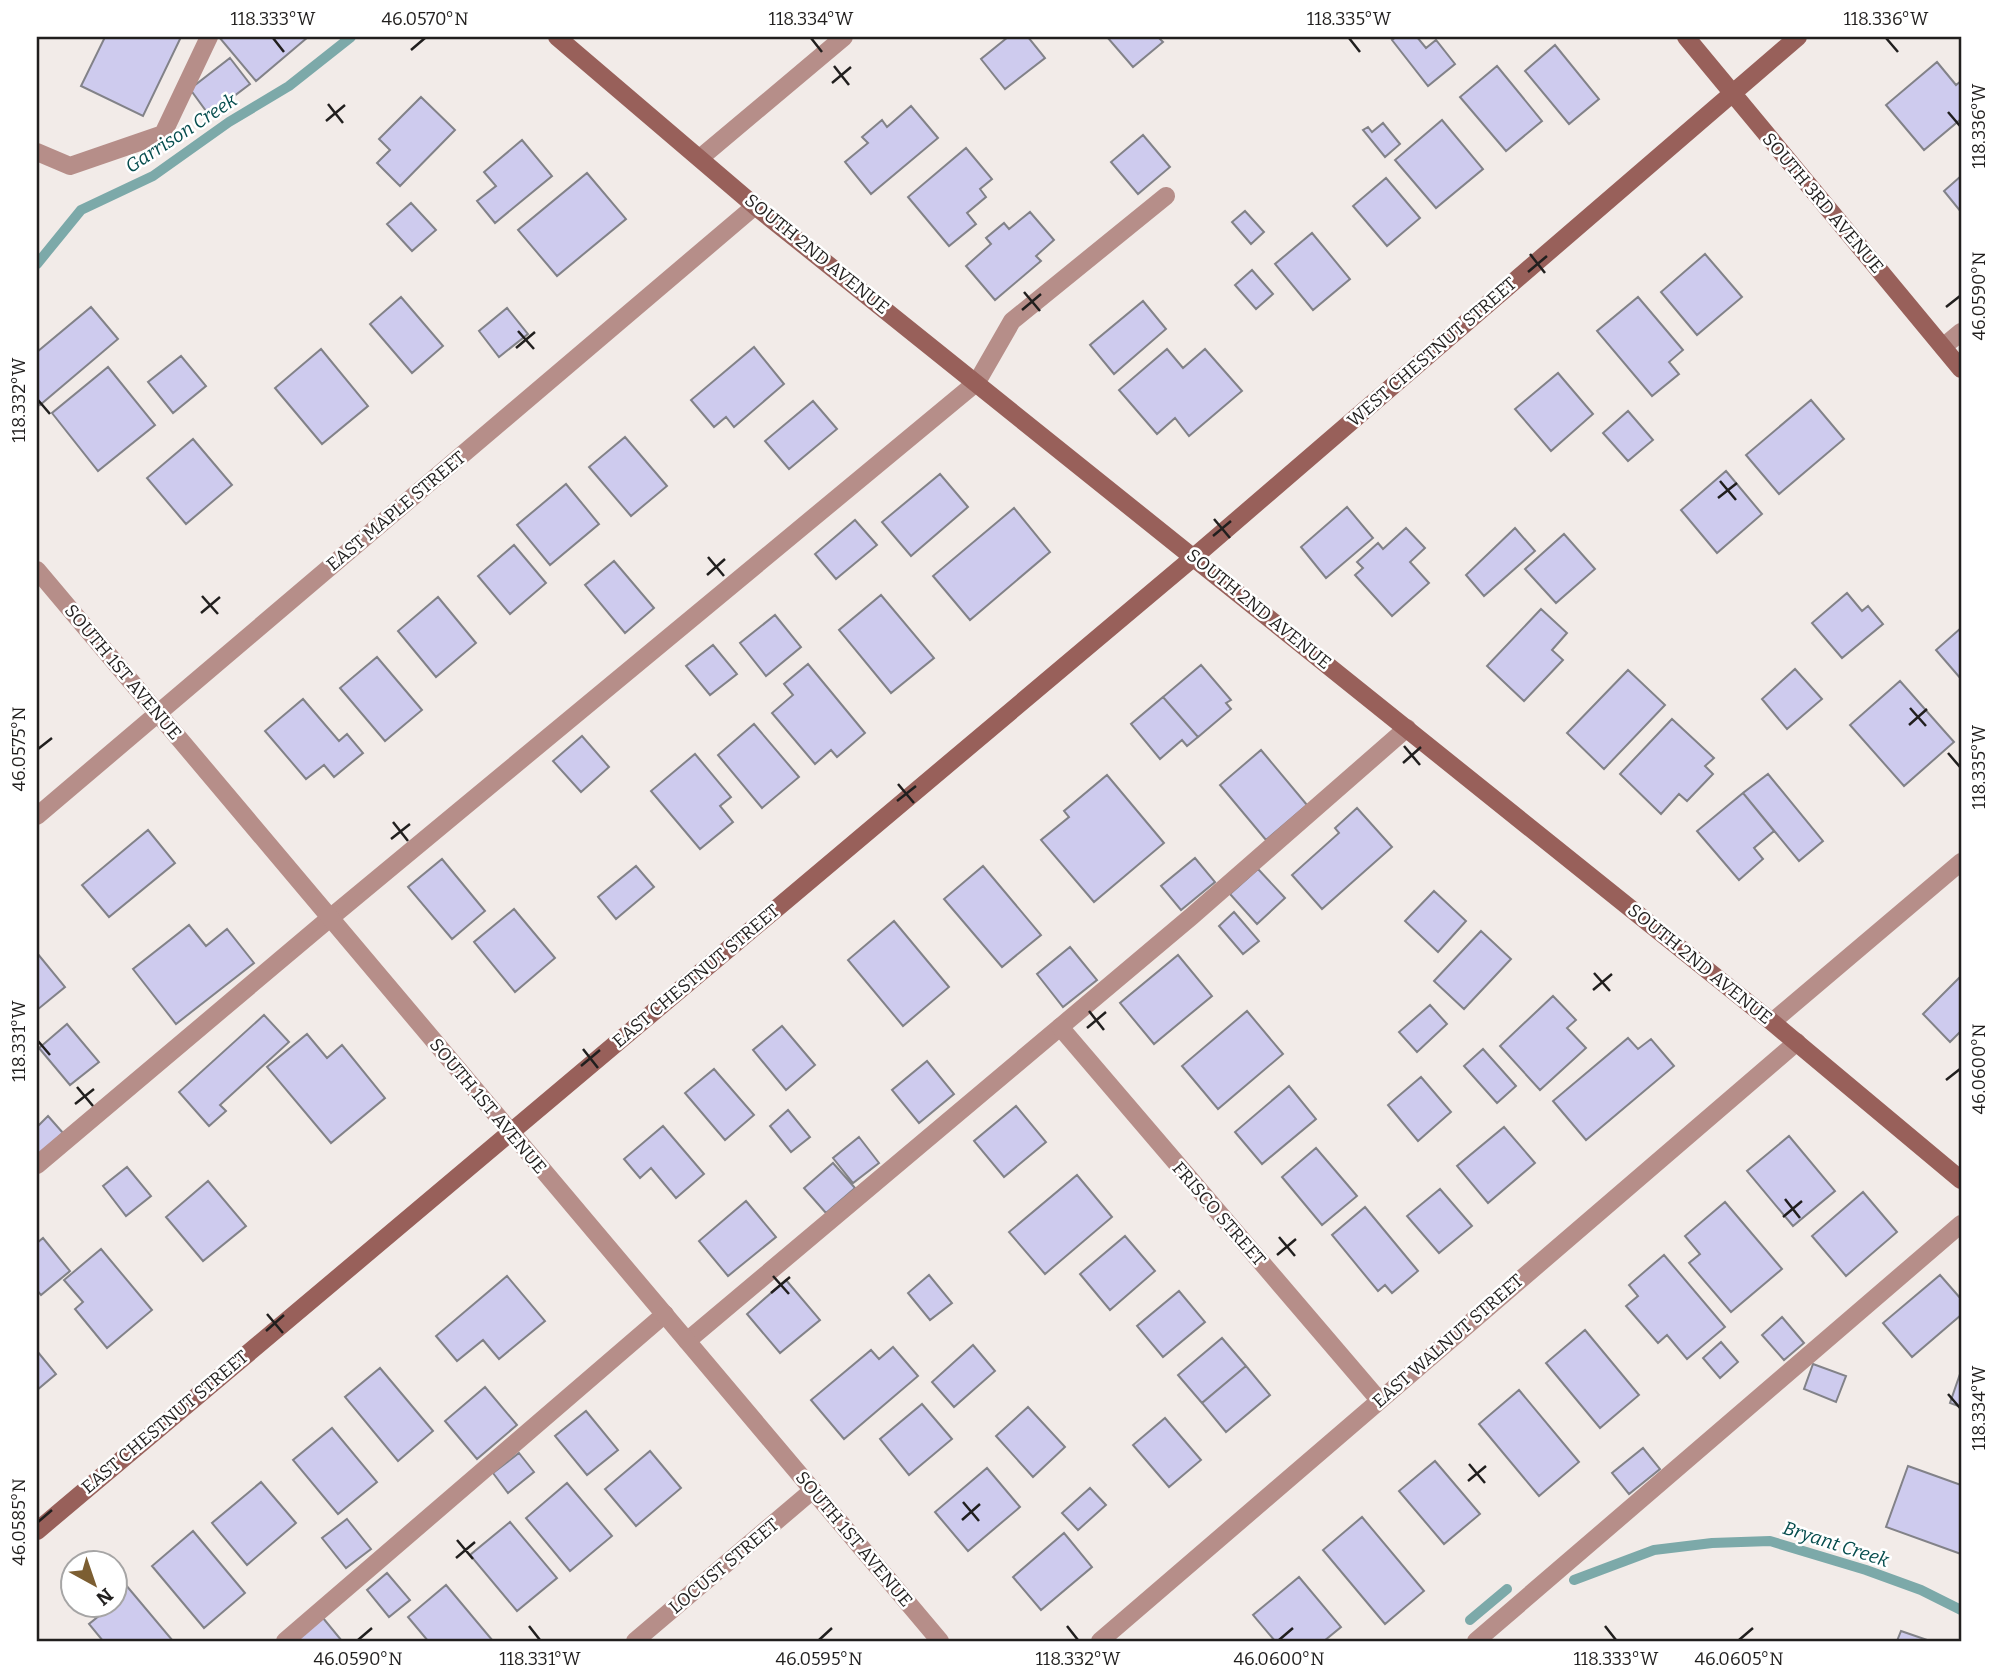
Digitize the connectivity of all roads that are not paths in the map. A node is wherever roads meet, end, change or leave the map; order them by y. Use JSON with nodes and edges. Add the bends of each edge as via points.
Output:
{"nodes":[{"id":1,"x":209,"y":37,"type":"edge"},
{"id":2,"x":557,"y":37,"type":"edge"},
{"id":3,"x":844,"y":37,"type":"edge"},
{"id":4,"x":1686,"y":37,"type":"edge"},
{"id":5,"x":1798,"y":37,"type":"edge"},
{"id":6,"x":1732,"y":93,"type":"junction"},
{"id":7,"x":37,"y":152,"type":"edge"},
{"id":8,"x":700,"y":158,"type":"junction"},
{"id":9,"x":1166,"y":196,"type":"dead end"},
{"id":10,"x":755,"y":206,"type":"junction"},
{"id":11,"x":1961,"y":332,"type":"edge"},
{"id":12,"x":1943,"y":347,"type":"junction"},
{"id":13,"x":1961,"y":369,"type":"edge"},
{"id":14,"x":977,"y":382,"type":"junction"},
{"id":15,"x":1194,"y":557,"type":"junction"},
{"id":16,"x":37,"y":570,"type":"edge"},
{"id":17,"x":158,"y":713,"type":"junction"},
{"id":18,"x":1407,"y":728,"type":"junction"},
{"id":19,"x":37,"y":816,"type":"edge"},
{"id":20,"x":1961,"y":862,"type":"edge"},
{"id":21,"x":330,"y":918,"type":"junction"},
{"id":22,"x":1772,"y":1022,"type":"junction"},
{"id":23,"x":1060,"y":1027,"type":"junction"},
{"id":24,"x":1797,"y":1042,"type":"junction"},
{"id":25,"x":510,"y":1132,"type":"junction"},
{"id":26,"x":37,"y":1165,"type":"edge"},
{"id":27,"x":1961,"y":1180,"type":"edge"},
{"id":28,"x":1961,"y":1224,"type":"edge"},
{"id":29,"x":665,"y":1314,"type":"junction"},
{"id":30,"x":687,"y":1341,"type":"junction"},
{"id":31,"x":1379,"y":1400,"type":"junction"},
{"id":32,"x":813,"y":1490,"type":"junction"},
{"id":33,"x":37,"y":1531,"type":"edge"},
{"id":34,"x":285,"y":1641,"type":"edge"},
{"id":35,"x":635,"y":1641,"type":"edge"},
{"id":36,"x":940,"y":1641,"type":"edge"},
{"id":37,"x":1100,"y":1641,"type":"edge"},
{"id":38,"x":1476,"y":1641,"type":"edge"}],
"edges":[{"from":1,"to":7,"type":"street","via":[[163,134],[70,166]]},
{"from":2,"to":8,"type":"main road","name":"SOUTH 2ND AVENUE"},
{"from":3,"to":8,"type":"street"},
{"from":4,"to":6,"type":"main road","name":"SOUTH 3RD AVENUE"},
{"from":5,"to":6,"type":"main road","name":"WEST CHESTNUT STREET"},
{"from":6,"to":12,"type":"main road","name":"SOUTH 3RD AVENUE"},
{"from":6,"to":15,"type":"main road","name":"WEST CHESTNUT STREET"},
{"from":8,"to":10,"type":"main road","name":"SOUTH 2ND AVENUE"},
{"from":9,"to":14,"type":"street","via":[[1012,321]]},
{"from":10,"to":14,"type":"main road","name":"SOUTH 2ND AVENUE"},
{"from":10,"to":17,"type":"street","name":"EAST MAPLE STREET"},
{"from":11,"to":12,"type":"street"},
{"from":12,"to":13,"type":"main road","name":"SOUTH 3RD AVENUE"},
{"from":14,"to":15,"type":"main road","name":"SOUTH 2ND AVENUE"},
{"from":14,"to":21,"type":"street"},
{"from":15,"to":18,"type":"main road","name":"SOUTH 2ND AVENUE"},
{"from":15,"to":25,"type":"main road","name":"EAST CHESTNUT STREET"},
{"from":16,"to":17,"type":"street","name":"SOUTH 1ST AVENUE"},
{"from":17,"to":19,"type":"street","name":"EAST MAPLE STREET"},
{"from":17,"to":21,"type":"street","name":"SOUTH 1ST AVENUE"},
{"from":18,"to":22,"type":"main road","name":"SOUTH 2ND AVENUE"},
{"from":18,"to":23,"type":"street"},
{"from":20,"to":22,"type":"street"},
{"from":21,"to":25,"type":"street","name":"SOUTH 1ST AVENUE"},
{"from":21,"to":26,"type":"street"},
{"from":22,"to":24,"type":"main road","name":"SOUTH 2ND AVENUE"},
{"from":23,"to":30,"type":"street"},
{"from":23,"to":31,"type":"street","name":"FRISCO STREET"},
{"from":24,"to":27,"type":"main road","name":"SOUTH 2ND AVENUE"},
{"from":24,"to":31,"type":"street","name":"EAST WALNUT STREET"},
{"from":25,"to":29,"type":"street","name":"SOUTH 1ST AVENUE"},
{"from":25,"to":33,"type":"main road","name":"EAST CHESTNUT STREET"},
{"from":28,"to":38,"type":"street"},
{"from":29,"to":30,"type":"street","name":"SOUTH 1ST AVENUE"},
{"from":29,"to":34,"type":"street"},
{"from":30,"to":32,"type":"street","name":"SOUTH 1ST AVENUE"},
{"from":31,"to":37,"type":"street","name":"EAST WALNUT STREET"},
{"from":32,"to":35,"type":"street","name":"LOCUST STREET"},
{"from":32,"to":36,"type":"street","name":"SOUTH 1ST AVENUE"}]}
